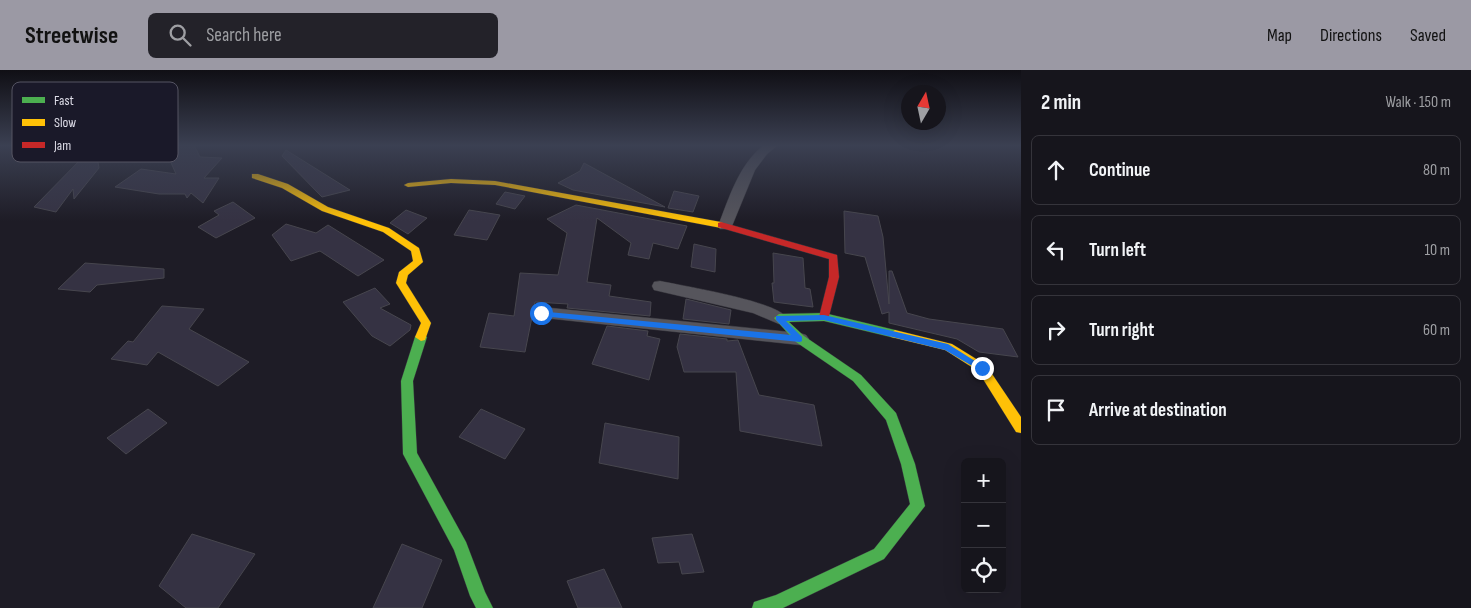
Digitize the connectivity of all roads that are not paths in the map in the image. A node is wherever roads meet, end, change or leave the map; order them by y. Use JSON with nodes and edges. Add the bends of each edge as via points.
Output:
{"nodes":[{"id":1,"x":750,"y":170,"type":"edge"},
{"id":2,"x":255,"y":176,"type":"dead end"},
{"id":3,"x":408,"y":185,"type":"dead end"},
{"id":4,"x":725,"y":226,"type":"junction"},
{"id":5,"x":660,"y":286,"type":"dead end"},
{"id":6,"x":541,"y":313,"type":"dead end"},
{"id":7,"x":824,"y":317,"type":"junction"},
{"id":8,"x":779,"y":318,"type":"junction"},
{"id":9,"x":800,"y":339,"type":"junction"},
{"id":10,"x":1021,"y":428,"type":"edge"},
{"id":11,"x":485,"y":608,"type":"edge"},
{"id":12,"x":760,"y":608,"type":"edge"}],
"edges":[{"from":1,"to":4,"type":"street"},
{"from":2,"to":11,"type":"street","via":[[285,186],[325,209],[386,230],[416,250],[418,262],[403,274],[401,283],[426,323],[407,381],[410,454],[461,547]]},
{"from":3,"to":4,"type":"street","via":[[451,181],[495,183]]},
{"from":4,"to":7,"type":"street","via":[[834,257],[834,277]]},
{"from":5,"to":8,"type":"street","via":[[758,308]]},
{"from":6,"to":9,"type":"street"},
{"from":7,"to":8,"type":"street"},
{"from":7,"to":10,"type":"street","via":[[948,347],[982,368]]},
{"from":8,"to":9,"type":"street"},
{"from":9,"to":12,"type":"street","via":[[857,378],[891,417],[908,464],[918,506],[879,554]]}]}
